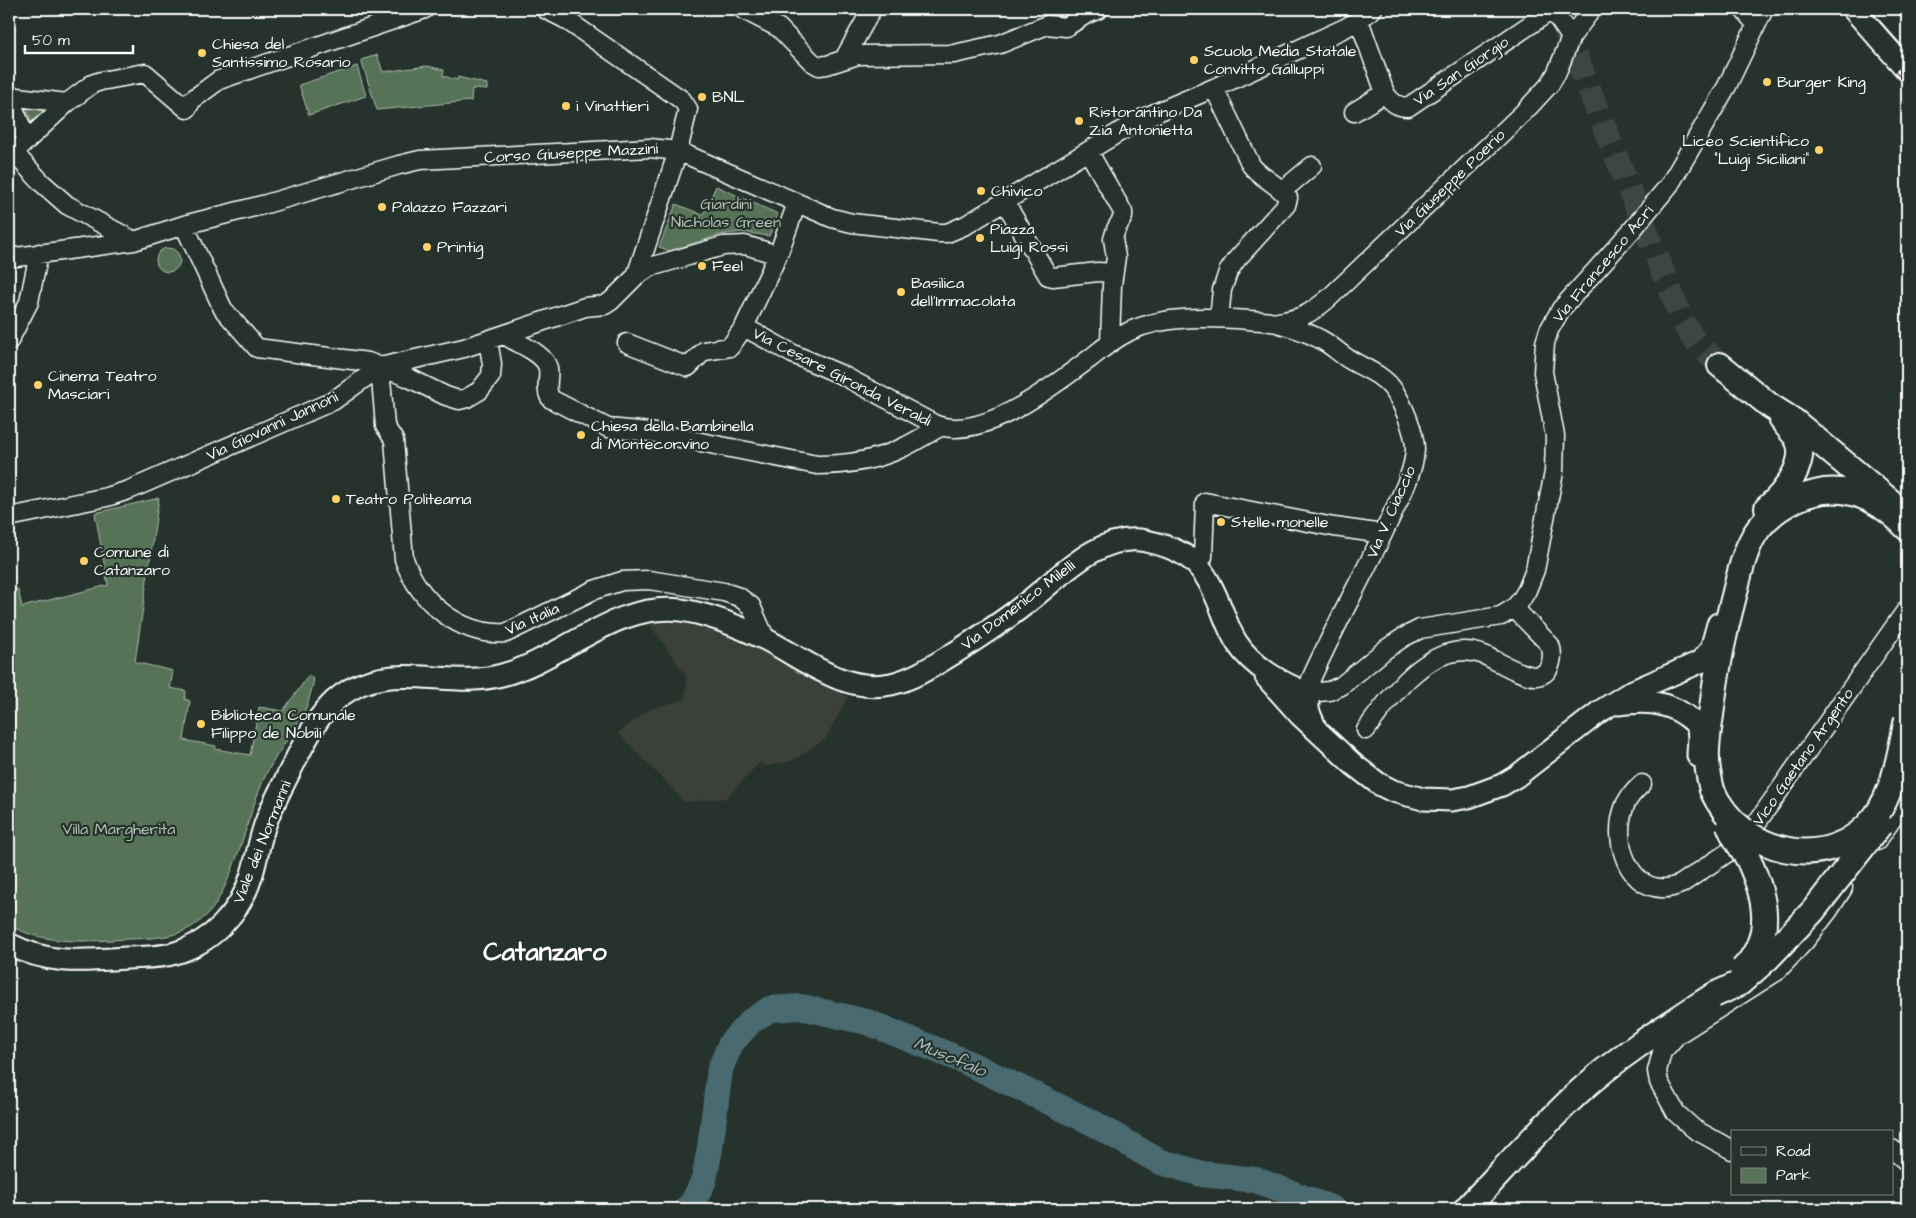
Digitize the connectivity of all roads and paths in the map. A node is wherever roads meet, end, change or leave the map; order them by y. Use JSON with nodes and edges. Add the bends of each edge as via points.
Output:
{"nodes":[{"id":1,"x":425,"y":9,"type":"edge"},
{"id":2,"x":545,"y":9,"type":"edge"},
{"id":3,"x":742,"y":9,"type":"edge"},
{"id":4,"x":872,"y":9,"type":"edge"},
{"id":5,"x":1099,"y":9,"type":"edge"},
{"id":6,"x":1373,"y":9,"type":"edge"},
{"id":7,"x":1552,"y":9,"type":"edge"},
{"id":8,"x":1592,"y":9,"type":"edge"},
{"id":9,"x":1743,"y":9,"type":"edge"},
{"id":10,"x":1853,"y":9,"type":"edge"},
{"id":11,"x":1882,"y":9,"type":"edge"},
{"id":12,"x":568,"y":14,"type":"edge"},
{"id":13,"x":1760,"y":16,"type":"edge"},
{"id":14,"x":1359,"y":20,"type":"junction"},
{"id":15,"x":1571,"y":37,"type":"junction"},
{"id":16,"x":1907,"y":37,"type":"edge"},
{"id":17,"x":844,"y":59,"type":"junction"},
{"id":18,"x":1907,"y":70,"type":"edge"},
{"id":19,"x":1214,"y":88,"type":"junction"},
{"id":20,"x":1386,"y":93,"type":"junction"},
{"id":21,"x":9,"y":96,"type":"edge"},
{"id":22,"x":67,"y":103,"type":"junction"},
{"id":23,"x":1354,"y":112,"type":"dead end"},
{"id":24,"x":27,"y":141,"type":"junction"},
{"id":25,"x":678,"y":151,"type":"junction"},
{"id":26,"x":1088,"y":151,"type":"junction"},
{"id":27,"x":11,"y":155,"type":"edge"},
{"id":28,"x":1312,"y":166,"type":"dead end"},
{"id":29,"x":1282,"y":191,"type":"junction"},
{"id":30,"x":1004,"y":202,"type":"junction"},
{"id":31,"x":797,"y":203,"type":"junction"},
{"id":32,"x":184,"y":225,"type":"junction"},
{"id":33,"x":134,"y":241,"type":"junction"},
{"id":34,"x":39,"y":254,"type":"junction"},
{"id":35,"x":778,"y":254,"type":"junction"},
{"id":36,"x":9,"y":258,"type":"edge"},
{"id":37,"x":1113,"y":274,"type":"junction"},
{"id":38,"x":636,"y":276,"type":"junction"},
{"id":39,"x":1219,"y":318,"type":"junction"},
{"id":40,"x":1276,"y":323,"type":"junction"},
{"id":41,"x":744,"y":327,"type":"junction"},
{"id":42,"x":505,"y":335,"type":"junction"},
{"id":43,"x":488,"y":340,"type":"junction"},
{"id":44,"x":9,"y":341,"type":"edge"},
{"id":45,"x":1110,"y":342,"type":"junction"},
{"id":46,"x":627,"y":343,"type":"dead end"},
{"id":47,"x":1720,"y":365,"type":"tunnel mouth"},
{"id":48,"x":380,"y":367,"type":"junction"},
{"id":49,"x":409,"y":368,"type":"junction"},
{"id":50,"x":1770,"y":405,"type":"junction"},
{"id":51,"x":940,"y":426,"type":"junction"},
{"id":52,"x":9,"y":517,"type":"edge"},
{"id":53,"x":1907,"y":528,"type":"edge"},
{"id":54,"x":1383,"y":534,"type":"junction"},
{"id":55,"x":1196,"y":563,"type":"junction"},
{"id":56,"x":1740,"y":573,"type":"junction"},
{"id":57,"x":1514,"y":608,"type":"junction"},
{"id":58,"x":1907,"y":609,"type":"edge"},
{"id":59,"x":766,"y":640,"type":"junction"},
{"id":60,"x":1252,"y":662,"type":"junction"},
{"id":61,"x":1308,"y":692,"type":"junction"},
{"id":62,"x":1610,"y":705,"type":"junction"},
{"id":63,"x":1907,"y":719,"type":"edge"},
{"id":64,"x":1315,"y":728,"type":"junction"},
{"id":65,"x":1366,"y":730,"type":"dead end"},
{"id":66,"x":1899,"y":761,"type":"edge"},
{"id":67,"x":1642,"y":784,"type":"dead end"},
{"id":68,"x":1712,"y":790,"type":"junction"},
{"id":69,"x":1907,"y":798,"type":"edge"},
{"id":70,"x":1723,"y":812,"type":"junction"},
{"id":71,"x":9,"y":944,"type":"edge"},
{"id":72,"x":1714,"y":995,"type":"junction"},
{"id":73,"x":1731,"y":1149,"type":"edge"},
{"id":74,"x":1894,"y":1150,"type":"edge"},
{"id":75,"x":1907,"y":1162,"type":"edge"},
{"id":76,"x":1466,"y":1209,"type":"edge"}],
"edges":[{"from":1,"to":22,"type":"street","via":[[219,80],[192,100],[187,109],[145,73],[92,84]]},
{"from":2,"to":12,"type":"street"},
{"from":3,"to":17,"type":"street","via":[[779,28],[812,62],[824,66]]},
{"from":4,"to":17,"type":"street"},
{"from":5,"to":17,"type":"street","via":[[1066,27],[1047,25],[1000,44],[954,54],[869,54]]},
{"from":6,"to":14,"type":"street","name":"Corso Giuseppe Mazzini"},
{"from":7,"to":15,"type":"street"},
{"from":7,"to":20,"type":"street","name":"Via San Giorgio","via":[[1412,105],[1397,105]]},
{"from":8,"to":15,"type":"street","name":"Via Giuseppe Poerio"},
{"from":9,"to":13,"type":"street"},
{"from":10,"to":18,"type":"street"},
{"from":11,"to":16,"type":"street"},
{"from":12,"to":25,"type":"street","via":[[682,100],[688,114]]},
{"from":13,"to":57,"type":"street","name":"Via Francesco Acri","via":[[1727,86],[1670,184],[1561,309],[1549,330],[1543,372],[1555,436],[1554,472],[1535,570],[1527,590]]},
{"from":14,"to":19,"type":"street","name":"Corso Giuseppe Mazzini"},
{"from":14,"to":20,"type":"street","name":"Via San Giorgio"},
{"from":15,"to":40,"type":"street","name":"Via Giuseppe Poerio","via":[[1557,72],[1542,94],[1416,217],[1314,311],[1298,319]]},
{"from":19,"to":26,"type":"street","name":"Corso Giuseppe Mazzini","via":[[1140,119]]},
{"from":19,"to":29,"type":"street","via":[[1251,165]]},
{"from":20,"to":23,"type":"street"},
{"from":21,"to":22,"type":"street"},
{"from":21,"to":24,"type":"street"},
{"from":22,"to":24,"type":"street"},
{"from":24,"to":27,"type":"street"},
{"from":25,"to":31,"type":"street","name":"Corso Giuseppe Mazzini"},
{"from":25,"to":32,"type":"street","name":"Corso Giuseppe Mazzini","via":[[650,148],[420,160]]},
{"from":25,"to":38,"type":"street"},
{"from":26,"to":30,"type":"street","name":"Corso Giuseppe Mazzini"},
{"from":26,"to":37,"type":"street","via":[[1123,212],[1113,239],[1116,257]]},
{"from":27,"to":33,"type":"street","via":[[67,205]]},
{"from":28,"to":29,"type":"street"},
{"from":29,"to":39,"type":"street","via":[[1288,198],[1286,205],[1228,272]]},
{"from":30,"to":31,"type":"street","name":"Corso Giuseppe Mazzini","via":[[957,230],[939,233],[852,223]]},
{"from":30,"to":37,"type":"street","via":[[1048,276]]},
{"from":31,"to":35,"type":"street"},
{"from":32,"to":33,"type":"street","name":"Corso Giuseppe Mazzini"},
{"from":32,"to":48,"type":"street","via":[[223,309],[257,348],[368,362]]},
{"from":33,"to":34,"type":"street","name":"Corso Giuseppe Mazzini"},
{"from":34,"to":36,"type":"street","name":"Corso Giuseppe Mazzini"},
{"from":34,"to":44,"type":"street","via":[[29,302]]},
{"from":35,"to":38,"type":"street","via":[[745,245],[723,246],[663,263]]},
{"from":35,"to":41,"type":"street"},
{"from":37,"to":45,"type":"street"},
{"from":38,"to":42,"type":"street","via":[[605,304]]},
{"from":39,"to":40,"type":"street","name":"Via V. Ciaccio"},
{"from":39,"to":45,"type":"street","name":"Via V. Ciaccio","via":[[1150,324]]},
{"from":40,"to":54,"type":"street","name":"Via V. Ciaccio","via":[[1320,338],[1356,364],[1383,378],[1397,395],[1415,447],[1409,475]]},
{"from":41,"to":46,"type":"street","via":[[730,347],[704,351],[686,367]]},
{"from":41,"to":51,"type":"street","name":"Via Cesare Gironda Veraldi"},
{"from":42,"to":43,"type":"street"},
{"from":42,"to":51,"type":"street","via":[[535,353],[546,364],[550,399],[608,428],[650,432],[830,465],[869,459],[901,448]]},
{"from":43,"to":49,"type":"street"},
{"from":43,"to":49,"type":"street","via":[[491,376],[484,386],[467,398],[450,398]]},
{"from":45,"to":51,"type":"street","name":"Via V. Ciaccio","via":[[1034,398],[993,420],[964,428]]},
{"from":47,"to":50,"type":"main road"},
{"from":48,"to":49,"type":"street"},
{"from":48,"to":52,"type":"street","name":"Via Giovanni Jannoni","via":[[332,401],[129,490]]},
{"from":48,"to":59,"type":"street","name":"Via Italia","via":[[385,426],[394,440],[404,560],[420,590],[454,621],[493,634],[506,633],[594,590],[622,581],[649,580],[739,597],[751,606]]},
{"from":50,"to":53,"type":"main road","via":[[1885,496]]},
{"from":50,"to":56,"type":"main road","via":[[1798,440],[1800,458],[1787,488],[1753,525]]},
{"from":53,"to":56,"type":"main road","via":[[1889,510],[1871,499],[1834,490],[1811,493],[1791,502],[1758,529]]},
{"from":54,"to":55,"type":"street","via":[[1205,502],[1203,556]]},
{"from":54,"to":61,"type":"street","name":"Via V. Ciaccio","via":[[1322,654]]},
{"from":55,"to":59,"type":"street","name":"Via Domenico Milelli","via":[[1178,551],[1144,540],[1115,543],[1071,564],[1020,608],[930,668],[890,684],[863,685],[841,679]]},
{"from":55,"to":60,"type":"street","name":"Via Domenico Milelli","via":[[1211,584],[1233,637]]},
{"from":56,"to":62,"type":"street","via":[[1721,613],[1714,643],[1706,657],[1691,668],[1631,692]]},
{"from":56,"to":68,"type":"main road","via":[[1715,682],[1708,736],[1706,762]]},
{"from":57,"to":61,"type":"street","via":[[1501,616],[1420,630],[1386,649],[1341,686],[1329,691]]},
{"from":57,"to":65,"type":"street","via":[[1550,645],[1552,662],[1546,672],[1536,676],[1524,674],[1476,652],[1444,655],[1400,685]]},
{"from":58,"to":67,"type":"street","name":"Vico Gaetano Argento","via":[[1752,831],[1730,850],[1673,887],[1664,889],[1648,885],[1634,874],[1624,858],[1620,836],[1623,810],[1630,796]]},
{"from":59,"to":71,"type":"street","name":"Viale dei Normanni","via":[[706,616],[682,610],[659,610],[599,628],[533,663],[500,676],[468,679],[406,676],[369,681],[336,699],[310,731],[266,821],[243,898],[227,921],[205,938],[191,947],[162,956],[76,961],[48,959]]},
{"from":60,"to":61,"type":"street"},
{"from":60,"to":64,"type":"street","via":[[1300,716]]},
{"from":61,"to":64,"type":"street","via":[[1308,710]]},
{"from":62,"to":64,"type":"street","via":[[1517,776],[1487,791],[1452,800],[1423,800],[1386,787],[1369,777]]},
{"from":62,"to":68,"type":"street","via":[[1658,703],[1690,718],[1697,727],[1700,767]]},
{"from":63,"to":66,"type":"main road","bridge":true},
{"from":66,"to":70,"type":"main road","bridge":true,"via":[[1875,816],[1854,837],[1827,848],[1801,852],[1773,847],[1748,835]]},
{"from":66,"to":72,"type":"main road","bridge":true,"via":[[1883,822],[1813,911],[1753,973]]},
{"from":68,"to":70,"type":"main road","bridge":true},
{"from":69,"to":73,"type":"street","via":[[1892,819],[1850,858],[1835,879],[1805,941],[1776,972],[1677,1035],[1668,1043],[1658,1062],[1659,1082],[1676,1113],[1694,1129]]},
{"from":70,"to":72,"type":"main road","bridge":true,"via":[[1760,889],[1764,925],[1760,944],[1752,958]]},
{"from":72,"to":76,"type":"main road","via":[[1637,1045],[1581,1090]]},
{"from":74,"to":75,"type":"street"}]}
